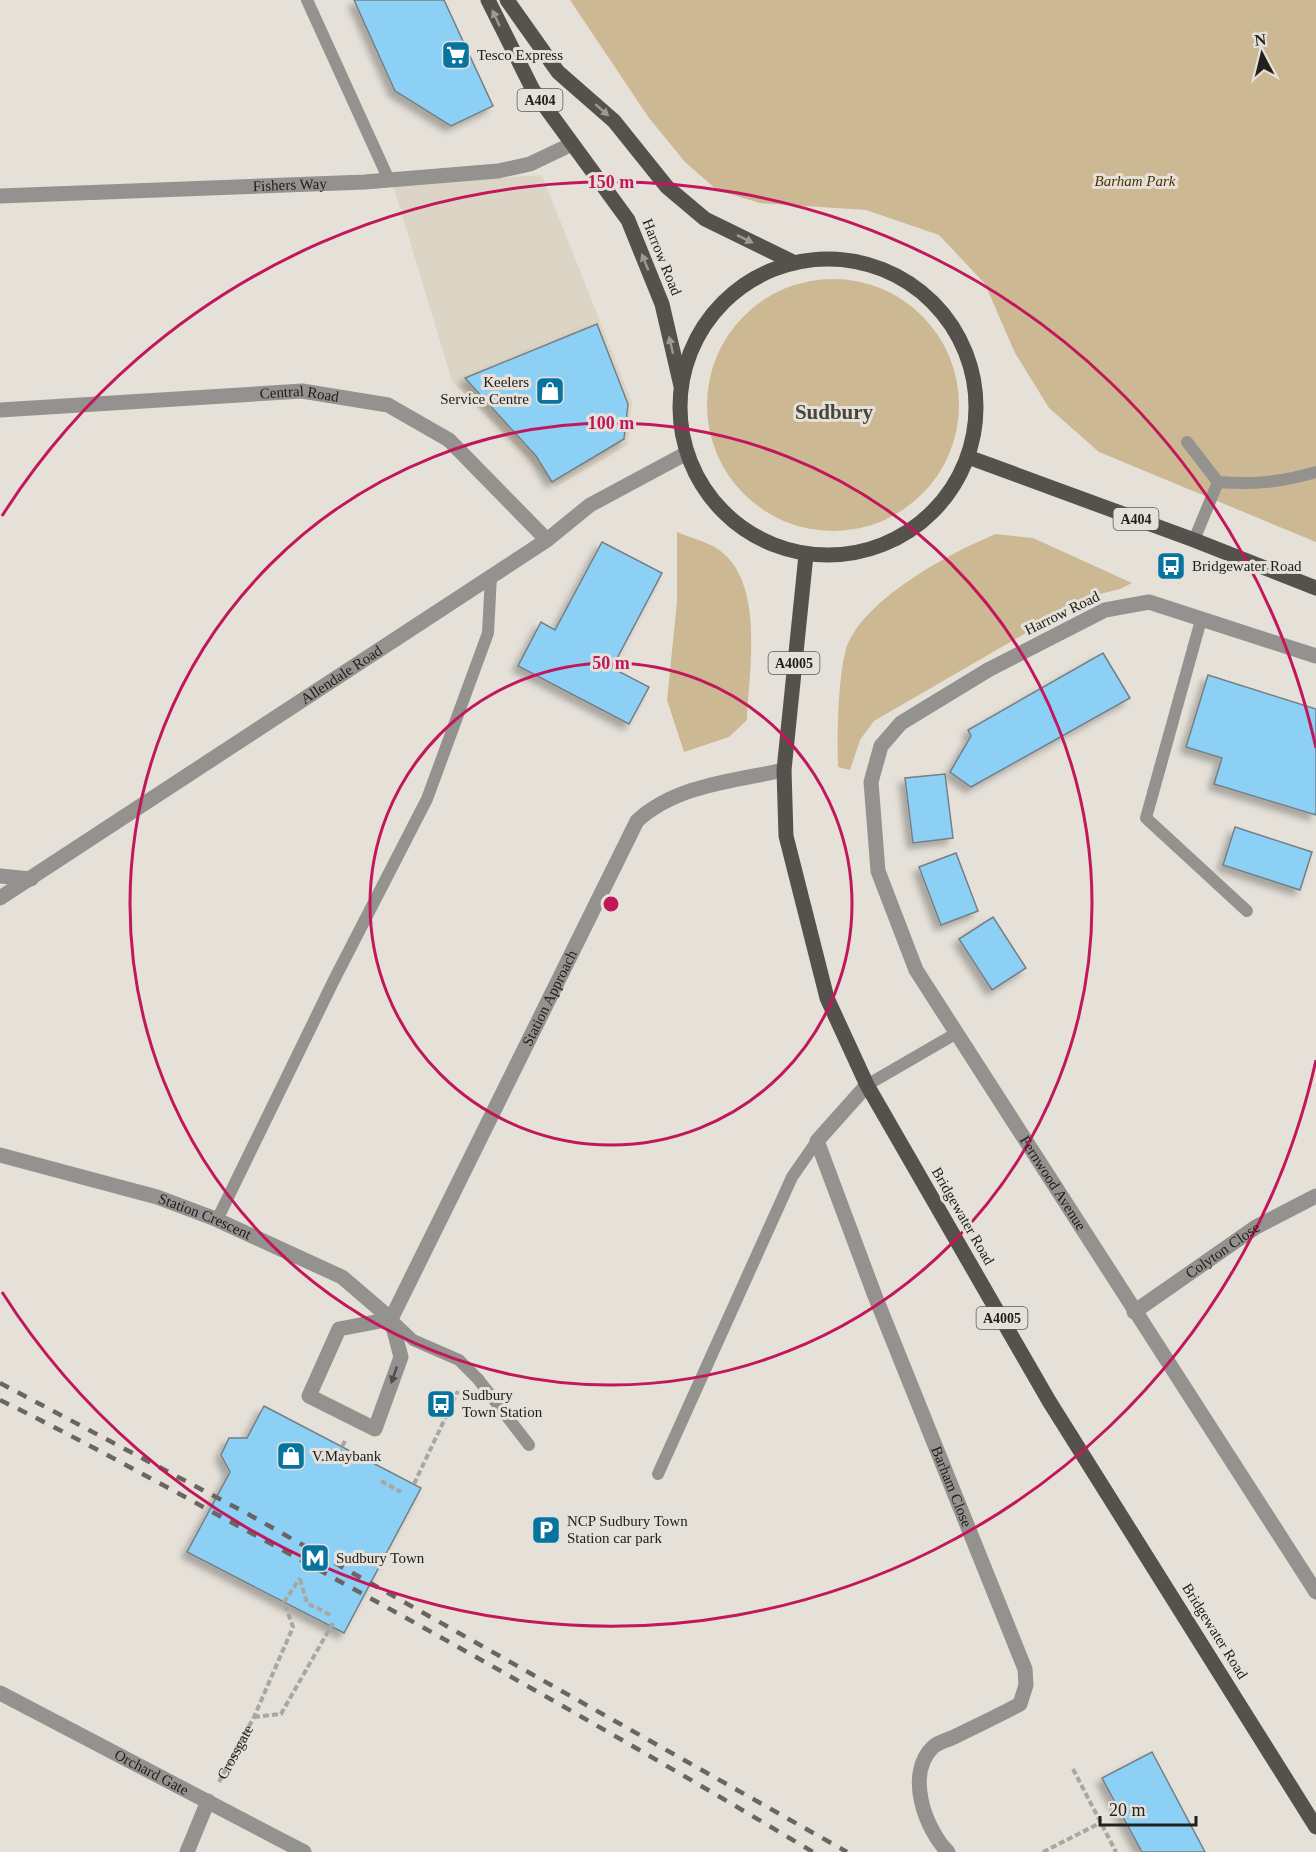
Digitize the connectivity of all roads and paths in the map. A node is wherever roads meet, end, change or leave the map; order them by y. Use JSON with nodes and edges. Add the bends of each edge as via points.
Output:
{"nodes":[{"id":1,"x":307,"y":0,"type":"edge"},
{"id":2,"x":488,"y":0,"type":"edge"},
{"id":3,"x":507,"y":0,"type":"edge"},
{"id":4,"x":572,"y":144,"type":"junction"},
{"id":5,"x":389,"y":180,"type":"junction"},
{"id":6,"x":0,"y":196,"type":"edge"},
{"id":7,"x":793,"y":262,"type":"junction"},
{"id":8,"x":681,"y":386,"type":"junction"},
{"id":9,"x":0,"y":410,"type":"edge"},
{"id":10,"x":1187,"y":442,"type":"dead end"},
{"id":11,"x":685,"y":454,"type":"junction"},
{"id":12,"x":968,"y":457,"type":"junction"},
{"id":13,"x":1316,"y":472,"type":"edge"},
{"id":14,"x":1218,"y":482,"type":"junction"},
{"id":15,"x":547,"y":540,"type":"junction"},
{"id":16,"x":1194,"y":540,"type":"junction"},
{"id":17,"x":806,"y":555,"type":"junction"},
{"id":18,"x":491,"y":576,"type":"junction"},
{"id":19,"x":1316,"y":588,"type":"edge"},
{"id":20,"x":1201,"y":620,"type":"junction"},
{"id":21,"x":1316,"y":656,"type":"edge"},
{"id":22,"x":881,"y":746,"type":"joint"},
{"id":23,"x":784,"y":770,"type":"junction"},
{"id":24,"x":0,"y":876,"type":"edge"},
{"id":25,"x":31,"y":879,"type":"junction"},
{"id":26,"x":0,"y":898,"type":"edge"},
{"id":27,"x":1248,"y":911,"type":"dead end"},
{"id":28,"x":955,"y":1034,"type":"junction"},
{"id":29,"x":867,"y":1085,"type":"junction"},
{"id":30,"x":817,"y":1141,"type":"junction"},
{"id":31,"x":0,"y":1155,"type":"edge"},
{"id":32,"x":1316,"y":1196,"type":"edge"},
{"id":33,"x":217,"y":1220,"type":"junction"},
{"id":34,"x":1134,"y":1312,"type":"junction"},
{"id":35,"x":391,"y":1318,"type":"junction"},
{"id":36,"x":458,"y":1388,"type":"dead end"},
{"id":37,"x":348,"y":1432,"type":"dead end"},
{"id":38,"x":529,"y":1445,"type":"dead end"},
{"id":39,"x":338,"y":1455,"type":"dead end"},
{"id":40,"x":658,"y":1474,"type":"dead end"},
{"id":41,"x":381,"y":1480,"type":"dead end"},
{"id":42,"x":414,"y":1484,"type":"dead end"},
{"id":43,"x":401,"y":1492,"type":"dead end"},
{"id":44,"x":1316,"y":1592,"type":"edge"},
{"id":45,"x":0,"y":1693,"type":"edge"},
{"id":46,"x":254,"y":1717,"type":"junction"},
{"id":47,"x":1073,"y":1769,"type":"dead end"},
{"id":48,"x":217,"y":1786,"type":"dead end"},
{"id":49,"x":208,"y":1801,"type":"junction"},
{"id":50,"x":1100,"y":1823,"type":"junction"},
{"id":51,"x":1316,"y":1827,"type":"edge"},
{"id":52,"x":187,"y":1852,"type":"edge"},
{"id":53,"x":304,"y":1852,"type":"edge"},
{"id":54,"x":948,"y":1852,"type":"edge"},
{"id":55,"x":1043,"y":1852,"type":"edge"},
{"id":56,"x":1116,"y":1852,"type":"edge"}],
"edges":[{"from":1,"to":5,"type":"lane"},
{"from":4,"to":2,"type":"main road","name":"Harrow Road","number":"A404","one_way":true,"via":[[532,90]]},
{"from":3,"to":7,"type":"main road","number":"A404","one_way":true,"via":[[558,72],[614,121],[667,187],[705,219]]},
{"from":4,"to":5,"type":"street","name":"Fishers Way","via":[[530,164],[498,171]]},
{"from":8,"to":4,"type":"main road","name":"Harrow Road","number":"A404","one_way":true,"via":[[662,304],[628,220]]},
{"from":5,"to":6,"type":"street","name":"Fishers Way"},
{"from":7,"to":8,"type":"main road","via":[[764,273],[734,292],[703,332]]},
{"from":7,"to":12,"type":"main road","via":[[834,258],[865,263],[897,275],[919,290],[949,320],[965,349],[974,377],[976,408]]},
{"from":8,"to":11,"type":"main road","via":[[680,423]]},
{"from":9,"to":15,"type":"street","name":"Central Road","via":[[302,391],[388,405],[449,440]]},
{"from":10,"to":14,"type":"lane"},
{"from":11,"to":15,"type":"street","name":"Allendale Road","via":[[590,505]]},
{"from":11,"to":17,"type":"main road","via":[[709,497],[750,533]]},
{"from":12,"to":16,"type":"main road","number":"A404"},
{"from":12,"to":17,"type":"main road","via":[[945,498],[926,518],[891,541],[863,551]]},
{"from":13,"to":14,"type":"lane","via":[[1253,485]]},
{"from":14,"to":16,"type":"lane"},
{"from":15,"to":18,"type":"street","name":"Allendale Road"},
{"from":16,"to":19,"type":"main road","number":"A404"},
{"from":17,"to":23,"type":"main road","name":"Bridgewater Road","number":"A4005"},
{"from":18,"to":25,"type":"street","name":"Allendale Road"},
{"from":18,"to":33,"type":"lane","via":[[488,633],[427,799]]},
{"from":20,"to":21,"type":"street","name":"Harrow Road"},
{"from":20,"to":22,"type":"street","name":"Harrow Road","via":[[1149,602],[1105,610],[978,676],[901,723]]},
{"from":20,"to":27,"type":"lane","via":[[1146,818]]},
{"from":22,"to":28,"type":"street","name":"Fernwood Avenue","via":[[871,782],[878,871],[916,970]]},
{"from":23,"to":29,"type":"main road","name":"Bridgewater Road","number":"A4005","via":[[786,836],[827,998]]},
{"from":23,"to":35,"type":"street","name":"Station Approach","via":[[678,793],[637,821]]},
{"from":24,"to":25,"type":"street"},
{"from":25,"to":26,"type":"street","name":"Allendale Road"},
{"from":28,"to":29,"type":"lane"},
{"from":28,"to":34,"type":"street","name":"Fernwood Avenue"},
{"from":29,"to":30,"type":"street"},
{"from":29,"to":51,"type":"main road","name":"Bridgewater Road","number":"A4005","via":[[1049,1401]]},
{"from":30,"to":40,"type":"lane","via":[[792,1176]]},
{"from":30,"to":54,"type":"street","name":"Barham Close","via":[[1025,1668],[1026,1685],[1020,1704],[933,1747],[924,1762],[921,1802]]},
{"from":31,"to":33,"type":"street","name":"Station Crescent","via":[[156,1197]]},
{"from":32,"to":34,"type":"street","name":"Colyton Close","via":[[1256,1227]]},
{"from":33,"to":35,"type":"street","name":"Station Crescent","via":[[342,1277]]},
{"from":34,"to":44,"type":"street","name":"Fernwood Avenue"},
{"from":35,"to":35,"type":"street","one_way":true,"via":[[400,1357],[375,1429],[309,1396],[339,1329]]},
{"from":35,"to":38,"type":"lane","via":[[413,1340],[459,1360]]},
{"from":36,"to":42,"type":"path"},
{"from":37,"to":39,"type":"path"},
{"from":41,"to":43,"type":"path"},
{"from":45,"to":49,"type":"street","name":"Orchard Gate"},
{"from":46,"to":46,"type":"path","name":"Crossgate","via":[[293,1627],[284,1602],[300,1578],[307,1603],[333,1619],[281,1714]]},
{"from":46,"to":48,"type":"path","name":"Crossgate"},
{"from":47,"to":50,"type":"path"},
{"from":49,"to":52,"type":"street"},
{"from":49,"to":53,"type":"street","name":"Orchard Gate"},
{"from":50,"to":55,"type":"path"},
{"from":50,"to":56,"type":"path"}]}
